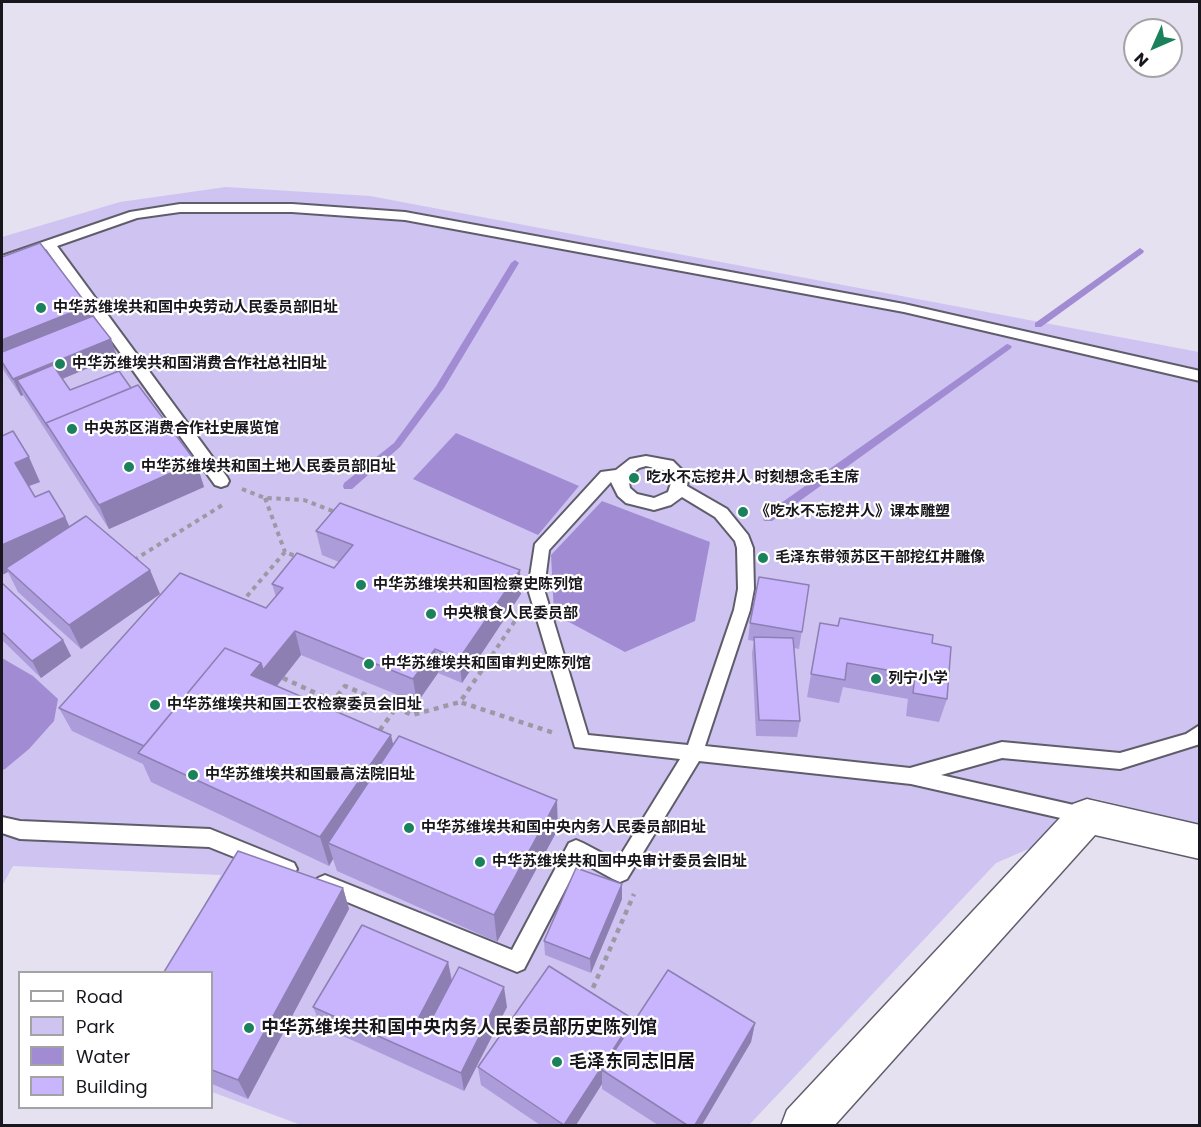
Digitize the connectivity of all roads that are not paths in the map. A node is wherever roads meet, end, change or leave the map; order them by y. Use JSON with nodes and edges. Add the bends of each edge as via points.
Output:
{"nodes":[{"id":1,"x":50,"y":244,"type":"junction"},
{"id":2,"x":2,"y":260,"type":"edge"},
{"id":3,"x":1200,"y":376,"type":"edge"},
{"id":4,"x":620,"y":476,"type":"junction"},
{"id":5,"x":221,"y":481,"type":"road end"},
{"id":6,"x":679,"y":488,"type":"junction"},
{"id":7,"x":1200,"y":732,"type":"edge"},
{"id":8,"x":694,"y":753,"type":"junction"},
{"id":9,"x":910,"y":776,"type":"junction"},
{"id":10,"x":1087,"y":816,"type":"junction"},
{"id":11,"x":2,"y":825,"type":"edge"},
{"id":12,"x":1200,"y":842,"type":"edge"},
{"id":13,"x":803,"y":1125,"type":"edge"}],
"edges":[{"from":1,"to":2,"type":"lane"},
{"from":1,"to":3,"type":"lane","via":[[135,215],[180,208],[292,208],[405,216],[904,308]]},
{"from":1,"to":5,"type":"lane"},
{"from":4,"to":6,"type":"lane","via":[[624,492],[642,503],[665,501]]},
{"from":4,"to":6,"type":"lane","via":[[635,463],[657,461],[676,472]]},
{"from":4,"to":8,"type":"lane","via":[[607,476],[541,548],[531,587],[581,742]]},
{"from":6,"to":8,"type":"lane","via":[[721,513],[745,548],[742,610]]},
{"from":7,"to":9,"type":"lane","via":[[1192,740],[1120,761],[1002,750]]},
{"from":8,"to":9,"type":"lane"},
{"from":8,"to":11,"type":"lane","via":[[621,873],[576,849],[517,962],[210,838],[20,830]]},
{"from":9,"to":10,"type":"lane"},
{"from":10,"to":12,"type":"street"},
{"from":10,"to":13,"type":"street"}]}
